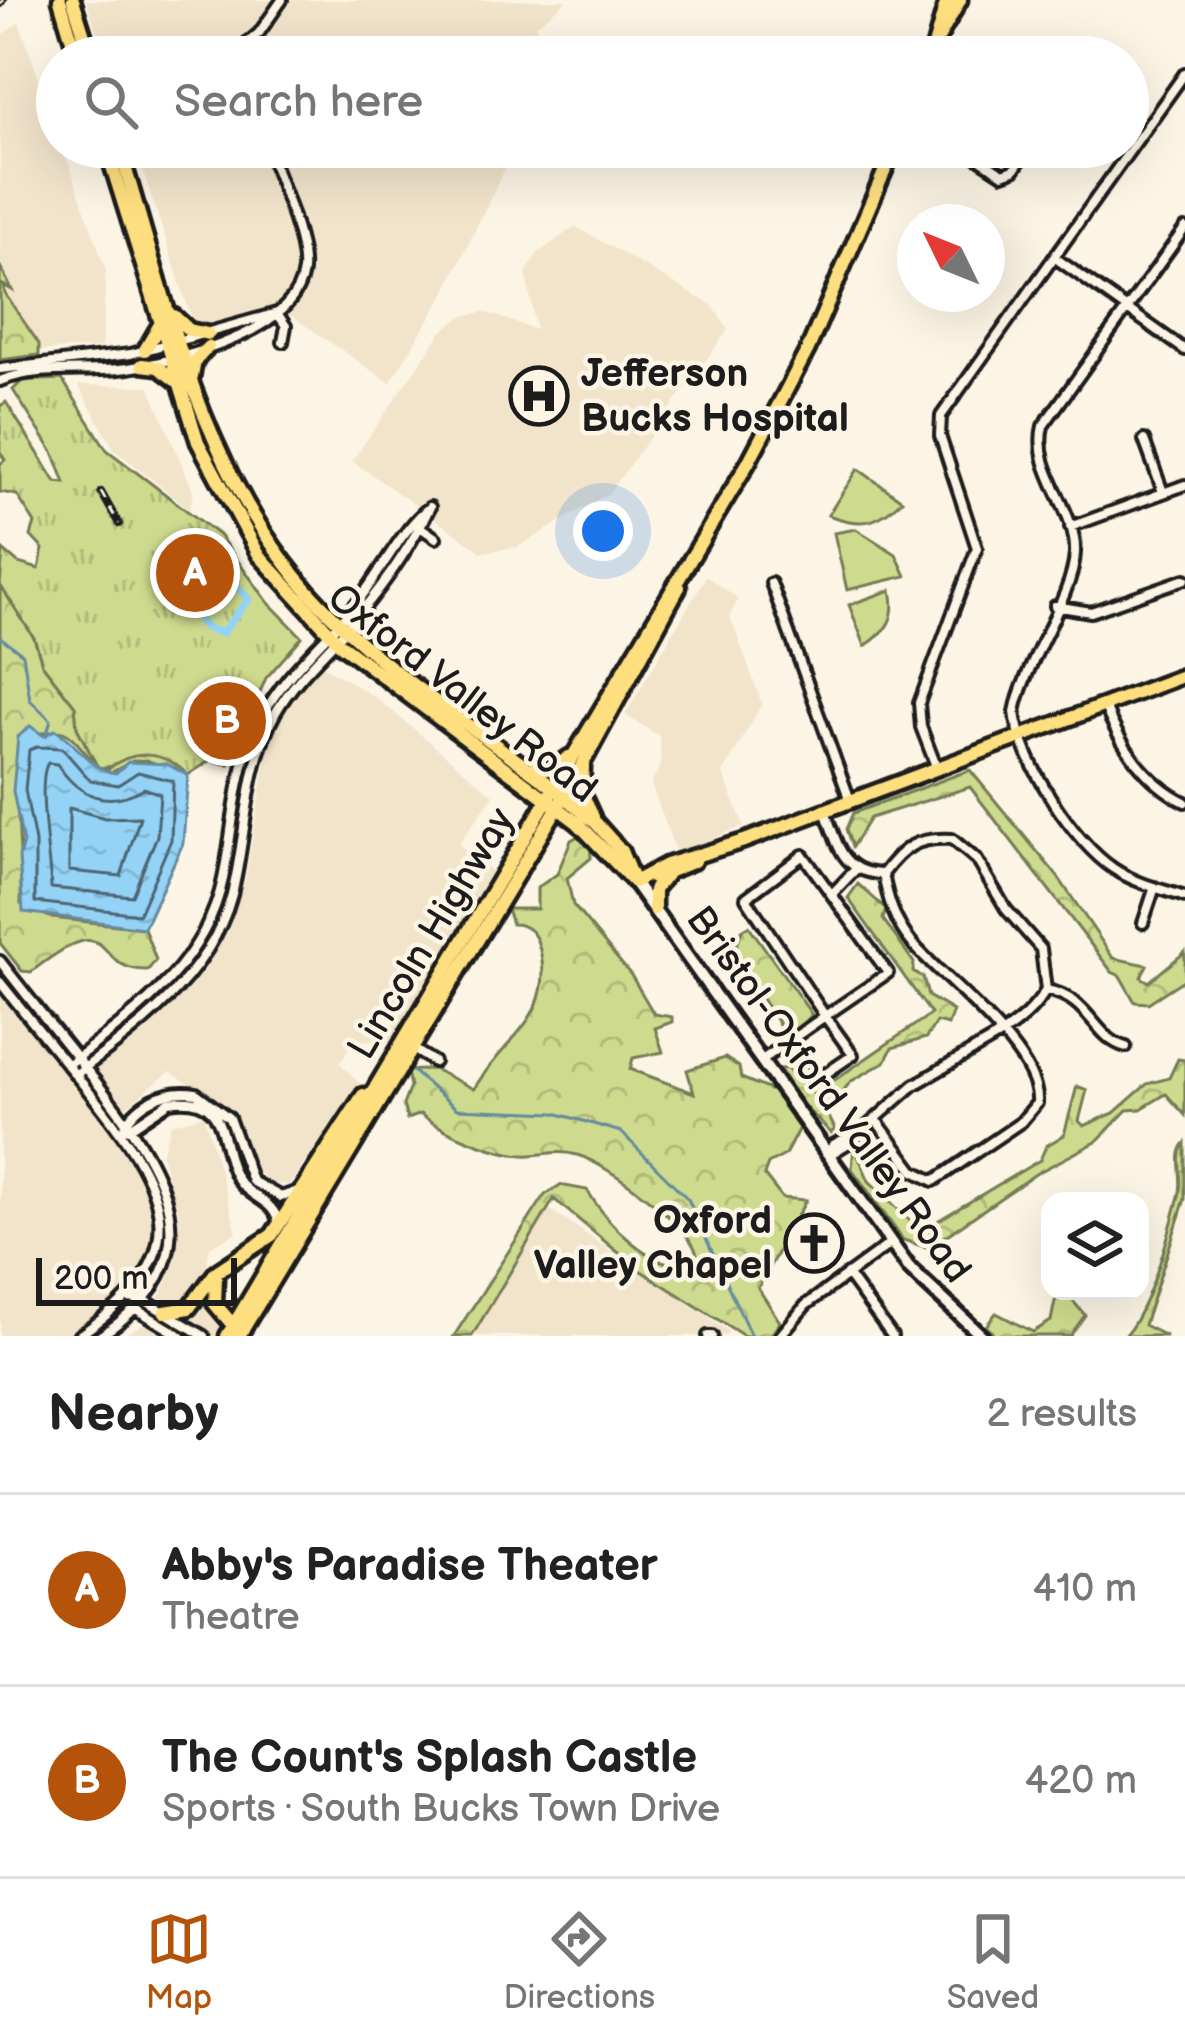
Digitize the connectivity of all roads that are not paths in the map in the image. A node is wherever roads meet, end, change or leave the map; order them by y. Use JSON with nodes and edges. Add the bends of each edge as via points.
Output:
{"nodes":[{"id":1,"x":60,"y":0,"type":"edge"},
{"id":2,"x":74,"y":0,"type":"edge"},
{"id":3,"x":282,"y":0,"type":"edge"},
{"id":4,"x":946,"y":0,"type":"edge"},
{"id":5,"x":960,"y":0,"type":"edge"},
{"id":6,"x":78,"y":36,"type":"edge"},
{"id":7,"x":83,"y":36,"type":"edge"},
{"id":8,"x":256,"y":36,"type":"edge"},
{"id":9,"x":939,"y":36,"type":"edge"},
{"id":10,"x":940,"y":36,"type":"edge"},
{"id":11,"x":1185,"y":73,"type":"edge"},
{"id":12,"x":1149,"y":124,"type":"edge"},
{"id":13,"x":113,"y":168,"type":"edge"},
{"id":14,"x":125,"y":168,"type":"edge"},
{"id":15,"x":274,"y":168,"type":"edge"},
{"id":16,"x":886,"y":168,"type":"edge"},
{"id":17,"x":1117,"y":168,"type":"edge"},
{"id":18,"x":1185,"y":228,"type":"edge"},
{"id":19,"x":1054,"y":257,"type":"junction"},
{"id":20,"x":1127,"y":309,"type":"junction"},
{"id":21,"x":277,"y":313,"type":"junction"},
{"id":22,"x":165,"y":314,"type":"junction"},
{"id":23,"x":208,"y":340,"type":"junction"},
{"id":24,"x":283,"y":342,"type":"dead end"},
{"id":25,"x":176,"y":349,"type":"junction"},
{"id":26,"x":145,"y":350,"type":"junction"},
{"id":27,"x":1185,"y":350,"type":"edge"},
{"id":28,"x":142,"y":365,"type":"junction"},
{"id":29,"x":0,"y":369,"type":"edge"},
{"id":30,"x":0,"y":381,"type":"edge"},
{"id":31,"x":185,"y":382,"type":"junction"},
{"id":32,"x":1144,"y":440,"type":"dead end"},
{"id":33,"x":1185,"y":484,"type":"edge"},
{"id":34,"x":1163,"y":492,"type":"junction"},
{"id":35,"x":421,"y":527,"type":"junction"},
{"id":36,"x":1070,"y":527,"type":"junction"},
{"id":37,"x":436,"y":538,"type":"dead end"},
{"id":38,"x":690,"y":564,"type":"junction"},
{"id":39,"x":1185,"y":579,"type":"edge"},
{"id":40,"x":771,"y":583,"type":"dead end"},
{"id":41,"x":1055,"y":606,"type":"junction"},
{"id":42,"x":336,"y":630,"type":"junction"},
{"id":43,"x":1185,"y":675,"type":"edge"},
{"id":44,"x":1104,"y":704,"type":"junction"},
{"id":45,"x":1020,"y":735,"type":"junction"},
{"id":46,"x":578,"y":748,"type":"junction"},
{"id":47,"x":584,"y":763,"type":"junction"},
{"id":48,"x":936,"y":766,"type":"junction"},
{"id":49,"x":522,"y":775,"type":"junction"},
{"id":50,"x":555,"y":798,"type":"junction"},
{"id":51,"x":850,"y":800,"type":"junction"},
{"id":52,"x":1185,"y":802,"type":"edge"},
{"id":53,"x":824,"y":810,"type":"junction"},
{"id":54,"x":592,"y":827,"type":"junction"},
{"id":55,"x":532,"y":836,"type":"junction"},
{"id":56,"x":621,"y":851,"type":"junction"},
{"id":57,"x":666,"y":870,"type":"junction"},
{"id":58,"x":855,"y":870,"type":"junction"},
{"id":59,"x":883,"y":874,"type":"junction"},
{"id":60,"x":634,"y":882,"type":"junction"},
{"id":61,"x":1155,"y":887,"type":"junction"},
{"id":62,"x":832,"y":894,"type":"junction"},
{"id":63,"x":1185,"y":896,"type":"edge"},
{"id":64,"x":654,"y":909,"type":"junction"},
{"id":65,"x":1143,"y":923,"type":"dead end"},
{"id":66,"x":0,"y":961,"type":"edge"},
{"id":67,"x":0,"y":982,"type":"edge"},
{"id":68,"x":1046,"y":990,"type":"junction"},
{"id":69,"x":825,"y":1016,"type":"junction"},
{"id":70,"x":1000,"y":1035,"type":"junction"},
{"id":71,"x":784,"y":1044,"type":"junction"},
{"id":72,"x":410,"y":1047,"type":"junction"},
{"id":73,"x":1126,"y":1047,"type":"dead end"},
{"id":74,"x":77,"y":1058,"type":"junction"},
{"id":75,"x":396,"y":1060,"type":"junction"},
{"id":76,"x":762,"y":1060,"type":"junction"},
{"id":77,"x":434,"y":1062,"type":"dead end"},
{"id":78,"x":67,"y":1065,"type":"junction"},
{"id":79,"x":85,"y":1067,"type":"junction"},
{"id":80,"x":75,"y":1075,"type":"junction"},
{"id":81,"x":876,"y":1120,"type":"junction"},
{"id":82,"x":130,"y":1124,"type":"junction"},
{"id":83,"x":122,"y":1132,"type":"junction"},
{"id":84,"x":829,"y":1155,"type":"junction"},
{"id":85,"x":300,"y":1188,"type":"junction"},
{"id":86,"x":279,"y":1224,"type":"junction"},
{"id":87,"x":891,"y":1243,"type":"junction"},
{"id":88,"x":223,"y":1266,"type":"junction"},
{"id":89,"x":847,"y":1274,"type":"junction"},
{"id":90,"x":128,"y":1298,"type":"junction"},
{"id":91,"x":144,"y":1300,"type":"junction"},
{"id":92,"x":136,"y":1309,"type":"junction"},
{"id":93,"x":165,"y":1312,"type":"junction"},
{"id":94,"x":235,"y":1333,"type":"edge"},
{"id":95,"x":78,"y":1336,"type":"edge"},
{"id":96,"x":100,"y":1336,"type":"edge"},
{"id":97,"x":181,"y":1336,"type":"edge"},
{"id":98,"x":204,"y":1336,"type":"edge"},
{"id":99,"x":780,"y":1336,"type":"edge"},
{"id":100,"x":892,"y":1336,"type":"edge"},
{"id":101,"x":982,"y":1336,"type":"edge"}],
"edges":[{"from":1,"to":6,"type":"main road"},
{"from":2,"to":7,"type":"main road"},
{"from":3,"to":8,"type":"street"},
{"from":4,"to":9,"type":"main road"},
{"from":5,"to":10,"type":"main road"},
{"from":11,"to":12,"type":"street"},
{"from":13,"to":22,"type":"main road","name":"Oxford Valley Road"},
{"from":14,"to":22,"type":"main road","name":"Oxford Valley Road"},
{"from":15,"to":21,"type":"street","via":[[304,266],[296,292]]},
{"from":16,"to":38,"type":"main road","name":"Lincoln Highway","via":[[792,382]]},
{"from":17,"to":19,"type":"street"},
{"from":18,"to":20,"type":"street"},
{"from":19,"to":20,"type":"street"},
{"from":19,"to":48,"type":"street","via":[[940,416],[977,548],[919,703]]},
{"from":20,"to":27,"type":"street"},
{"from":20,"to":36,"type":"street","via":[[1041,434]]},
{"from":21,"to":23,"type":"street"},
{"from":21,"to":24,"type":"street","via":[[286,326]]},
{"from":22,"to":23,"type":"main road"},
{"from":22,"to":25,"type":"main road","name":"Oxford Valley Road"},
{"from":22,"to":26,"type":"main road"},
{"from":23,"to":25,"type":"street"},
{"from":23,"to":31,"type":"main road"},
{"from":25,"to":26,"type":"street"},
{"from":25,"to":28,"type":"street"},
{"from":25,"to":31,"type":"main road","name":"Oxford Valley Road"},
{"from":26,"to":29,"type":"street"},
{"from":28,"to":30,"type":"street"},
{"from":28,"to":31,"type":"main road"},
{"from":31,"to":42,"type":"main road","name":"Oxford Valley Road","via":[[252,517]]},
{"from":32,"to":34,"type":"street"},
{"from":33,"to":34,"type":"street"},
{"from":34,"to":36,"type":"street"},
{"from":35,"to":37,"type":"street"},
{"from":35,"to":42,"type":"street"},
{"from":35,"to":42,"type":"street","via":[[430,507]]},
{"from":36,"to":41,"type":"street","via":[[1075,558]]},
{"from":38,"to":46,"type":"main road","name":"Lincoln Highway"},
{"from":38,"to":47,"type":"main road","name":"Lincoln Highway"},
{"from":39,"to":41,"type":"street","via":[[1091,612]]},
{"from":40,"to":51,"type":"street"},
{"from":41,"to":45,"type":"street","via":[[1016,704]]},
{"from":42,"to":49,"type":"main road","name":"Oxford Valley Road"},
{"from":42,"to":74,"type":"street","via":[[287,675],[253,736],[222,884],[197,946],[164,987]]},
{"from":42,"to":79,"type":"street","via":[[270,724],[232,894],[207,952],[177,991]]},
{"from":43,"to":44,"type":"main road"},
{"from":44,"to":45,"type":"main road"},
{"from":44,"to":52,"type":"street","via":[[1142,767]]},
{"from":45,"to":48,"type":"main road"},
{"from":45,"to":61,"type":"street","via":[[1039,778],[1093,850],[1113,869]]},
{"from":46,"to":49,"type":"main road","via":[[552,769]]},
{"from":46,"to":50,"type":"main road","name":"Lincoln Highway"},
{"from":47,"to":50,"type":"main road","name":"Lincoln Highway"},
{"from":47,"to":54,"type":"main road"},
{"from":48,"to":51,"type":"main road"},
{"from":49,"to":50,"type":"main road","name":"Oxford Valley Road"},
{"from":49,"to":55,"type":"main road"},
{"from":50,"to":54,"type":"main road","name":"Oxford Valley Road"},
{"from":50,"to":55,"type":"main road","name":"Lincoln Highway"},
{"from":51,"to":53,"type":"main road"},
{"from":53,"to":57,"type":"main road"},
{"from":53,"to":58,"type":"street"},
{"from":54,"to":55,"type":"main road","via":[[568,824]]},
{"from":54,"to":56,"type":"main road","name":"Oxford Valley Road"},
{"from":54,"to":60,"type":"main road","name":"Oxford Valley Road"},
{"from":55,"to":72,"type":"main road","name":"Lincoln Highway"},
{"from":55,"to":75,"type":"main road","name":"Lincoln Highway"},
{"from":56,"to":57,"type":"main road"},
{"from":56,"to":60,"type":"main road","name":"Oxford Valley Road"},
{"from":57,"to":60,"type":"main road"},
{"from":57,"to":64,"type":"main road"},
{"from":58,"to":59,"type":"street"},
{"from":58,"to":62,"type":"street"},
{"from":59,"to":68,"type":"street","via":[[912,842],[952,839],[965,847],[1041,950]]},
{"from":59,"to":70,"type":"street","via":[[897,922]]},
{"from":60,"to":64,"type":"main road","name":"Bristol-Oxford Valley Road"},
{"from":61,"to":63,"type":"street"},
{"from":61,"to":65,"type":"street"},
{"from":62,"to":69,"type":"street","via":[[888,973]]},
{"from":62,"to":69,"type":"street","via":[[802,855],[746,898]]},
{"from":64,"to":76,"type":"main road","name":"Bristol-Oxford Valley Road"},
{"from":66,"to":74,"type":"street"},
{"from":67,"to":78,"type":"street"},
{"from":68,"to":70,"type":"street"},
{"from":68,"to":73,"type":"street","via":[[1086,1007],[1114,1044]]},
{"from":69,"to":71,"type":"street"},
{"from":69,"to":71,"type":"street","via":[[853,1055],[812,1083]]},
{"from":70,"to":81,"type":"street","via":[[914,1085]]},
{"from":70,"to":81,"type":"street","via":[[1033,1082],[1037,1103],[945,1178],[914,1171]]},
{"from":71,"to":76,"type":"street"},
{"from":72,"to":75,"type":"main road","name":"Lincoln Highway"},
{"from":72,"to":77,"type":"street"},
{"from":74,"to":78,"type":"street"},
{"from":74,"to":79,"type":"street"},
{"from":75,"to":85,"type":"main road","via":[[336,1128]]},
{"from":75,"to":94,"type":"main road","name":"Lincoln Highway"},
{"from":76,"to":84,"type":"main road","name":"Bristol-Oxford Valley Road"},
{"from":78,"to":80,"type":"street"},
{"from":79,"to":80,"type":"street"},
{"from":79,"to":82,"type":"street"},
{"from":80,"to":83,"type":"street"},
{"from":81,"to":84,"type":"street","via":[[833,1144]]},
{"from":82,"to":83,"type":"street"},
{"from":82,"to":85,"type":"street","via":[[167,1093],[204,1095],[229,1118],[252,1181],[281,1197]]},
{"from":82,"to":86,"type":"street","via":[[170,1102],[206,1108],[223,1130],[239,1182],[274,1208]]},
{"from":82,"to":91,"type":"street","via":[[160,1173],[171,1212],[168,1250]]},
{"from":83,"to":90,"type":"street","via":[[147,1169],[159,1216],[153,1257]]},
{"from":84,"to":87,"type":"main road","name":"Bristol-Oxford Valley Road"},
{"from":85,"to":86,"type":"main road"},
{"from":86,"to":88,"type":"main road"},
{"from":87,"to":89,"type":"street"},
{"from":87,"to":101,"type":"main road","name":"Bristol-Oxford Valley Road","via":[[929,1292]]},
{"from":88,"to":93,"type":"main road","via":[[189,1308]]},
{"from":88,"to":94,"type":"main road","via":[[214,1298]]},
{"from":89,"to":99,"type":"street"},
{"from":89,"to":100,"type":"street"},
{"from":90,"to":91,"type":"street"},
{"from":90,"to":92,"type":"street"},
{"from":90,"to":95,"type":"street"},
{"from":91,"to":92,"type":"street"},
{"from":91,"to":93,"type":"street"},
{"from":92,"to":96,"type":"street"},
{"from":92,"to":97,"type":"street"},
{"from":93,"to":98,"type":"street"}]}
